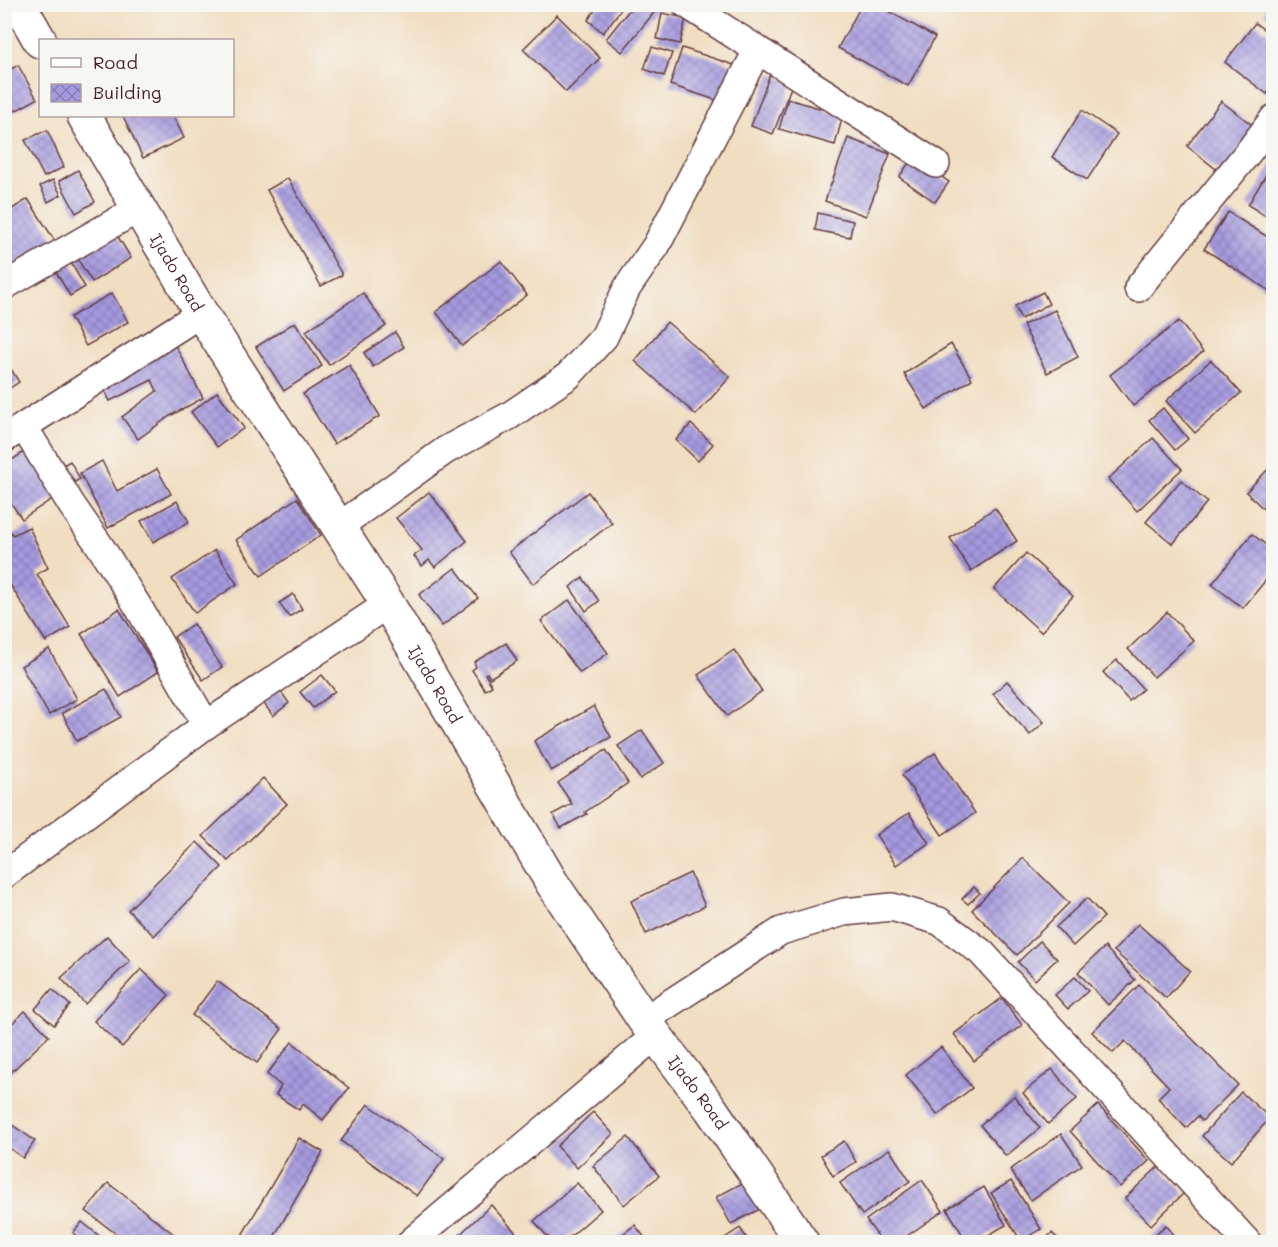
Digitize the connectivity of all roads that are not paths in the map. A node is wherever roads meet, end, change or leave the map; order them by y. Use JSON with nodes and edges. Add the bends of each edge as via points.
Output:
{"nodes":[{"id":1,"x":19,"y":4,"type":"edge"},
{"id":2,"x":686,"y":4,"type":"edge"},
{"id":3,"x":39,"y":39,"type":"edge"},
{"id":4,"x":757,"y":51,"type":"junction"},
{"id":5,"x":85,"y":117,"type":"edge"},
{"id":6,"x":1274,"y":118,"type":"edge"},
{"id":7,"x":936,"y":164,"type":"dead end"},
{"id":8,"x":138,"y":209,"type":"junction"},
{"id":9,"x":4,"y":286,"type":"edge"},
{"id":10,"x":1138,"y":288,"type":"dead end"},
{"id":11,"x":201,"y":313,"type":"junction"},
{"id":12,"x":14,"y":433,"type":"edge"},
{"id":13,"x":338,"y":527,"type":"junction"},
{"id":14,"x":388,"y":604,"type":"junction"},
{"id":15,"x":206,"y":725,"type":"junction"},
{"id":16,"x":16,"y":854,"type":"edge"},
{"id":17,"x":4,"y":875,"type":"edge"},
{"id":18,"x":650,"y":1028,"type":"junction"},
{"id":19,"x":411,"y":1242,"type":"edge"},
{"id":20,"x":802,"y":1242,"type":"edge"},
{"id":21,"x":1247,"y":1242,"type":"edge"}],
"edges":[{"from":1,"to":3,"type":"street"},
{"from":2,"to":4,"type":"street"},
{"from":4,"to":7,"type":"street"},
{"from":4,"to":13,"type":"street","via":[[604,337],[568,376],[509,416],[446,450]]},
{"from":5,"to":8,"type":"street","name":"Ijado Road"},
{"from":6,"to":10,"type":"street"},
{"from":8,"to":9,"type":"street"},
{"from":8,"to":11,"type":"street","name":"Ijado Road"},
{"from":11,"to":12,"type":"street"},
{"from":11,"to":13,"type":"street","name":"Ijado Road"},
{"from":12,"to":15,"type":"street","via":[[100,546]]},
{"from":13,"to":14,"type":"street","name":"Ijado Road"},
{"from":14,"to":15,"type":"street"},
{"from":14,"to":18,"type":"street","name":"Ijado Road","via":[[552,883]]},
{"from":15,"to":16,"type":"street"},
{"from":16,"to":17,"type":"street"},
{"from":18,"to":19,"type":"street"},
{"from":18,"to":20,"type":"street","name":"Ijado Road"},
{"from":18,"to":21,"type":"street","via":[[781,931],[844,912],[892,907],[939,921],[981,952]]}]}
